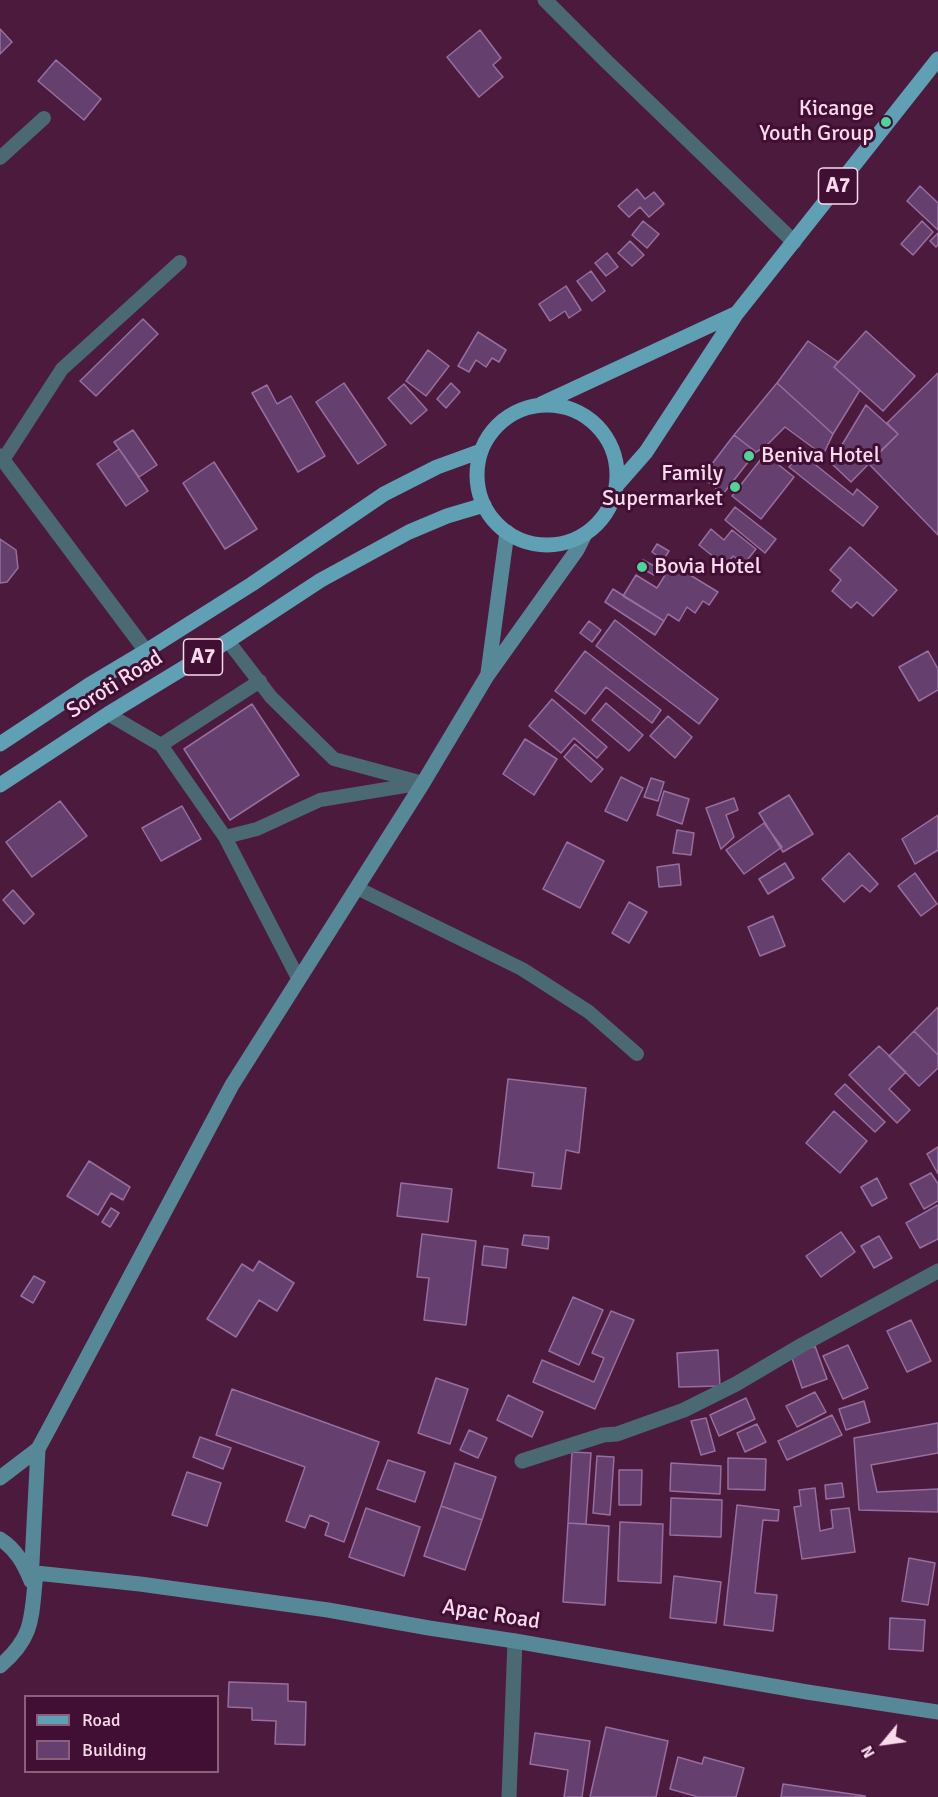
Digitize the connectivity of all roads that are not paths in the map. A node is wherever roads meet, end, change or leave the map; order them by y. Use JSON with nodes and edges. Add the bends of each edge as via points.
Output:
{"nodes":[{"id":1,"x":545,"y":0,"type":"edge"},
{"id":2,"x":938,"y":59,"type":"edge"},
{"id":3,"x":44,"y":118,"type":"dead end"},
{"id":4,"x":0,"y":158,"type":"edge"},
{"id":5,"x":794,"y":242,"type":"junction"},
{"id":6,"x":180,"y":262,"type":"dead end"},
{"id":7,"x":737,"y":313,"type":"junction"},
{"id":8,"x":539,"y":405,"type":"junction"},
{"id":9,"x":481,"y":451,"type":"junction"},
{"id":10,"x":2,"y":458,"type":"edge"},
{"id":11,"x":617,"y":485,"type":"junction"},
{"id":12,"x":484,"y":505,"type":"junction"},
{"id":13,"x":507,"y":532,"type":"junction"},
{"id":14,"x":585,"y":534,"type":"junction"},
{"id":15,"x":228,"y":641,"type":"junction"},
{"id":16,"x":146,"y":651,"type":"junction"},
{"id":17,"x":487,"y":676,"type":"junction"},
{"id":18,"x":260,"y":681,"type":"junction"},
{"id":19,"x":108,"y":714,"type":"junction"},
{"id":20,"x":0,"y":744,"type":"edge"},
{"id":21,"x":161,"y":745,"type":"junction"},
{"id":22,"x":423,"y":783,"type":"junction"},
{"id":23,"x":0,"y":785,"type":"edge"},
{"id":24,"x":225,"y":837,"type":"junction"},
{"id":25,"x":357,"y":888,"type":"junction"},
{"id":26,"x":299,"y":980,"type":"junction"},
{"id":27,"x":637,"y":1054,"type":"dead end"},
{"id":28,"x":938,"y":1271,"type":"edge"},
{"id":29,"x":38,"y":1449,"type":"junction"},
{"id":30,"x":522,"y":1461,"type":"dead end"},
{"id":31,"x":0,"y":1478,"type":"edge"},
{"id":32,"x":0,"y":1539,"type":"edge"},
{"id":33,"x":34,"y":1577,"type":"junction"},
{"id":34,"x":515,"y":1641,"type":"junction"},
{"id":35,"x":0,"y":1666,"type":"edge"},
{"id":36,"x":938,"y":1712,"type":"edge"},
{"id":37,"x":509,"y":1797,"type":"edge"}],
"edges":[{"from":1,"to":5,"type":"street"},
{"from":2,"to":5,"type":"main road","number":"A7"},
{"from":3,"to":4,"type":"lane"},
{"from":5,"to":7,"type":"main road","number":"A7"},
{"from":6,"to":10,"type":"lane","via":[[62,369]]},
{"from":7,"to":8,"type":"main road","number":"A7"},
{"from":7,"to":11,"type":"main road","number":"A7","via":[[646,452]]},
{"from":8,"to":9,"type":"main road","number":"A7","via":[[520,409],[503,419]]},
{"from":8,"to":11,"type":"main road","number":"A7","via":[[561,406],[581,413],[598,426],[610,443],[617,464]]},
{"from":9,"to":12,"type":"main road","number":"A7","via":[[477,478]]},
{"from":9,"to":16,"type":"main road","name":"Soroti Road","number":"A7","via":[[437,467],[384,494]]},
{"from":10,"to":16,"type":"street"},
{"from":11,"to":14,"type":"main road","number":"A7","via":[[611,505]]},
{"from":12,"to":13,"type":"main road","number":"A7"},
{"from":12,"to":15,"type":"main road","name":"Soroti Road","number":"A7","via":[[409,532],[321,580]]},
{"from":13,"to":14,"type":"main road","number":"A7","via":[[525,542],[546,545],[566,543]]},
{"from":13,"to":17,"type":"street"},
{"from":14,"to":17,"type":"street"},
{"from":15,"to":18,"type":"lane"},
{"from":15,"to":19,"type":"main road","name":"Soroti Road","number":"A7"},
{"from":16,"to":20,"type":"main road","name":"Soroti Road","number":"A7"},
{"from":17,"to":22,"type":"street"},
{"from":18,"to":21,"type":"lane"},
{"from":18,"to":22,"type":"lane","via":[[271,697],[334,759]]},
{"from":19,"to":21,"type":"lane"},
{"from":19,"to":23,"type":"main road","name":"Soroti Road","number":"A7"},
{"from":21,"to":24,"type":"lane"},
{"from":22,"to":24,"type":"lane","via":[[320,800],[257,829]]},
{"from":22,"to":25,"type":"street"},
{"from":24,"to":26,"type":"lane"},
{"from":25,"to":26,"type":"street"},
{"from":25,"to":27,"type":"lane","via":[[522,969],[589,1012]]},
{"from":26,"to":29,"type":"street","via":[[232,1085]]},
{"from":28,"to":30,"type":"street","via":[[684,1410]]},
{"from":29,"to":31,"type":"street"},
{"from":29,"to":33,"type":"street"},
{"from":32,"to":33,"type":"street","via":[[9,1544]]},
{"from":33,"to":34,"type":"street","name":"Apac Road","via":[[140,1584]]},
{"from":33,"to":35,"type":"street","via":[[30,1629],[16,1652]]},
{"from":34,"to":36,"type":"street","name":"Apac Road"},
{"from":34,"to":37,"type":"street"}]}
